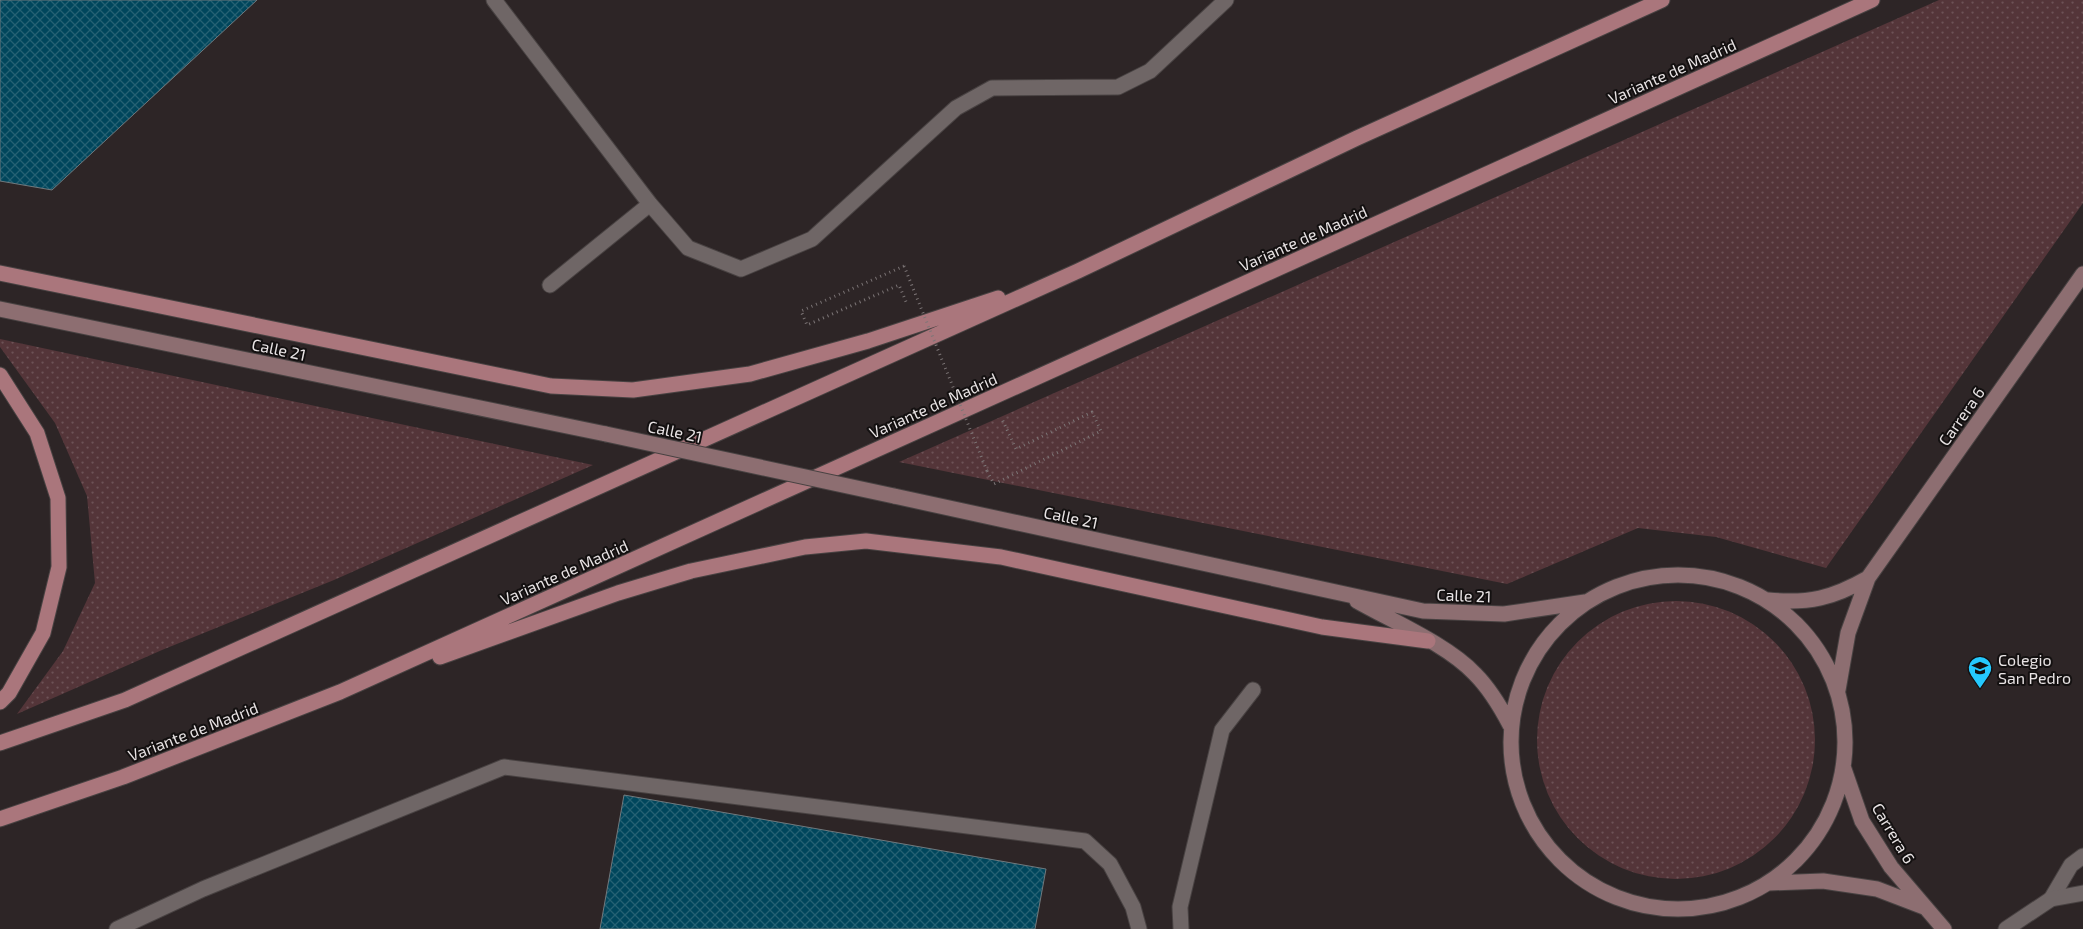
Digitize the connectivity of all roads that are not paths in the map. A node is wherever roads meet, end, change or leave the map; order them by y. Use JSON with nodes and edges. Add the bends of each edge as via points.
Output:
{"nodes":[{"id":1,"x":494,"y":0,"type":"edge"},
{"id":2,"x":1226,"y":0,"type":"edge"},
{"id":3,"x":1662,"y":0,"type":"edge"},
{"id":4,"x":1872,"y":0,"type":"edge"},
{"id":5,"x":650,"y":204,"type":"junction"},
{"id":6,"x":1078,"y":271,"type":"junction"},
{"id":7,"x":0,"y":273,"type":"edge"},
{"id":8,"x":2083,"y":274,"type":"edge"},
{"id":9,"x":550,"y":285,"type":"dead end"},
{"id":10,"x":0,"y":309,"type":"edge"},
{"id":11,"x":0,"y":375,"type":"edge"},
{"id":12,"x":1868,"y":578,"type":"junction"},
{"id":13,"x":1342,"y":593,"type":"junction"},
{"id":14,"x":1768,"y":600,"type":"junction"},
{"id":15,"x":1586,"y":602,"type":"junction"},
{"id":16,"x":1428,"y":640,"type":"junction"},
{"id":17,"x":1253,"y":690,"type":"dead end"},
{"id":18,"x":1838,"y":690,"type":"junction"},
{"id":19,"x":340,"y":692,"type":"junction"},
{"id":20,"x":0,"y":702,"type":"edge"},
{"id":21,"x":1510,"y":725,"type":"junction"},
{"id":22,"x":0,"y":743,"type":"edge"},
{"id":23,"x":1844,"y":769,"type":"junction"},
{"id":24,"x":0,"y":820,"type":"edge"},
{"id":25,"x":2083,"y":856,"type":"edge"},
{"id":26,"x":1769,"y":883,"type":"junction"},
{"id":27,"x":2083,"y":893,"type":"edge"},
{"id":28,"x":2051,"y":899,"type":"junction"},
{"id":29,"x":1928,"y":908,"type":"junction"},
{"id":30,"x":117,"y":929,"type":"edge"},
{"id":31,"x":1139,"y":929,"type":"edge"},
{"id":32,"x":1181,"y":929,"type":"edge"},
{"id":33,"x":1944,"y":929,"type":"edge"},
{"id":34,"x":2006,"y":929,"type":"edge"}],
"edges":[{"from":1,"to":5,"type":"street"},
{"from":2,"to":5,"type":"street","via":[[1150,71],[1118,87],[992,88],[956,108],[812,239],[741,269],[688,248]]},
{"from":3,"to":6,"type":"main road","via":[[1366,134]]},
{"from":4,"to":19,"type":"main road","name":"Variante de Madrid"},
{"from":5,"to":9,"type":"street"},
{"from":6,"to":7,"type":"main road","via":[[868,341],[750,374],[633,390],[551,386]]},
{"from":6,"to":22,"type":"main road","via":[[126,700]]},
{"from":8,"to":12,"type":"street","name":"Carrera 6"},
{"from":10,"to":13,"type":"street","name":"Calle 21","bridge":true,"via":[[606,434]]},
{"from":11,"to":20,"type":"main road","via":[[37,433],[58,498],[59,567],[43,633],[9,693]]},
{"from":12,"to":14,"type":"street","name":"Carrera 6","via":[[1821,600],[1794,603]]},
{"from":12,"to":18,"type":"street","name":"Carrera 6","via":[[1848,633]]},
{"from":13,"to":15,"type":"street","name":"Calle 21","via":[[1422,611],[1504,614]]},
{"from":13,"to":16,"type":"street","name":"Calle 21"},
{"from":14,"to":15,"type":"street","via":[[1734,584],[1696,575],[1648,578],[1620,585]]},
{"from":14,"to":18,"type":"street","via":[[1798,625],[1822,655]]},
{"from":15,"to":21,"type":"street","via":[[1549,635],[1524,677]]},
{"from":16,"to":19,"type":"main road","via":[[1322,627],[1001,557],[866,541],[805,547],[691,571],[618,593]]},
{"from":16,"to":21,"type":"street","name":"Calle 21","via":[[1474,672]]},
{"from":17,"to":32,"type":"street","via":[[1222,730],[1180,907]]},
{"from":18,"to":23,"type":"street","via":[[1845,729]]},
{"from":19,"to":24,"type":"main road","name":"Variante de Madrid","via":[[123,777]]},
{"from":21,"to":26,"type":"street","via":[[1512,771],[1526,816],[1553,855],[1589,885],[1632,904],[1679,910],[1726,902]]},
{"from":23,"to":26,"type":"street","via":[[1830,814],[1804,852]]},
{"from":23,"to":29,"type":"street","name":"Carrera 6","via":[[1862,821],[1891,868]]},
{"from":25,"to":28,"type":"street","via":[[2072,865]]},
{"from":26,"to":29,"type":"street","via":[[1823,881],[1877,889]]},
{"from":27,"to":28,"type":"street"},
{"from":28,"to":34,"type":"street"},
{"from":29,"to":33,"type":"street","name":"Carrera 6"},
{"from":30,"to":31,"type":"street","via":[[203,889],[504,767],[1086,841],[1110,864],[1133,907]]}]}
